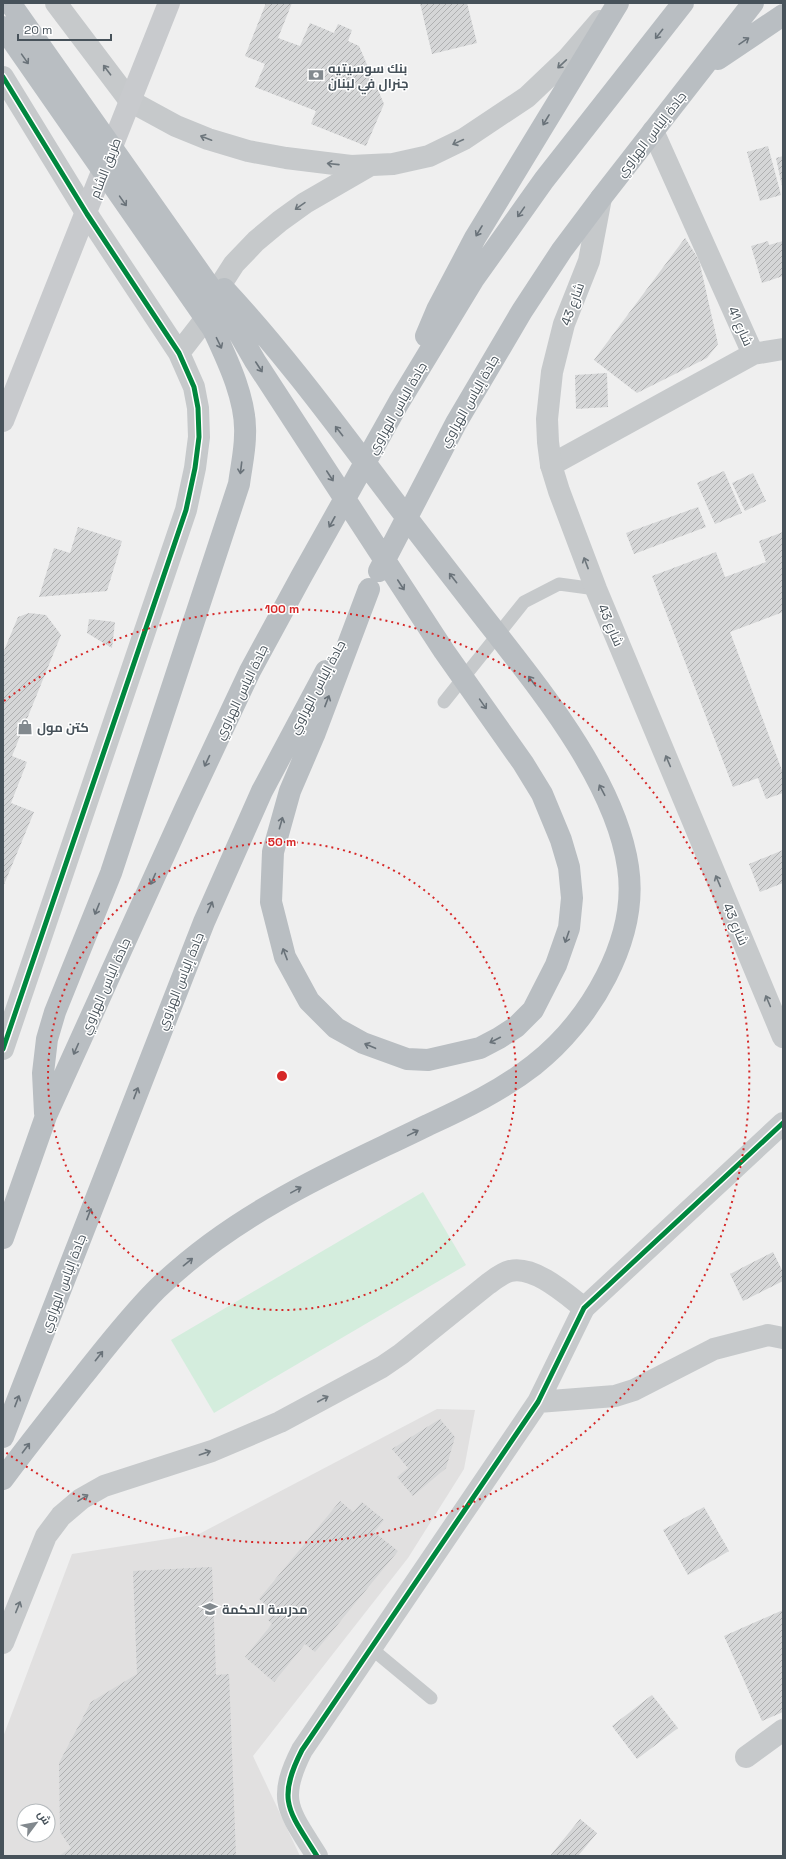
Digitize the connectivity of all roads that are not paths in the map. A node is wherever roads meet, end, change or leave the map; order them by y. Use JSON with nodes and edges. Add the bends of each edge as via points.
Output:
{"nodes":[{"id":1,"x":10,"y":3,"type":"edge"},
{"id":2,"x":56,"y":3,"type":"edge"},
{"id":3,"x":169,"y":3,"type":"edge"},
{"id":4,"x":616,"y":3,"type":"edge"},
{"id":5,"x":683,"y":3,"type":"edge"},
{"id":6,"x":753,"y":3,"type":"edge"},
{"id":7,"x":783,"y":15,"type":"edge"},
{"id":8,"x":3,"y":27,"type":"edge"},
{"id":9,"x":700,"y":71,"type":"junction"},
{"id":10,"x":3,"y":77,"type":"edge"},
{"id":11,"x":130,"y":101,"type":"junction"},
{"id":12,"x":653,"y":131,"type":"junction"},
{"id":13,"x":370,"y":165,"type":"junction"},
{"id":14,"x":601,"y":198,"type":"junction"},
{"id":15,"x":87,"y":214,"type":"junction"},
{"id":16,"x":178,"y":240,"type":"junction"},
{"id":17,"x":783,"y":349,"type":"edge"},
{"id":18,"x":179,"y":353,"type":"junction"},
{"id":19,"x":753,"y":354,"type":"junction"},
{"id":20,"x":399,"y":402,"type":"junction"},
{"id":21,"x":3,"y":421,"type":"edge"},
{"id":22,"x":551,"y":465,"type":"junction"},
{"id":23,"x":370,"y":589,"type":"junction"},
{"id":24,"x":596,"y":589,"type":"junction"},
{"id":25,"x":444,"y":702,"type":"dead end"},
{"id":26,"x":783,"y":1037,"type":"edge"},
{"id":27,"x":3,"y":1049,"type":"edge"},
{"id":28,"x":46,"y":1116,"type":"junction"},
{"id":29,"x":783,"y":1124,"type":"edge"},
{"id":30,"x":3,"y":1238,"type":"edge"},
{"id":31,"x":584,"y":1308,"type":"junction"},
{"id":32,"x":783,"y":1338,"type":"edge"},
{"id":33,"x":538,"y":1402,"type":"junction"},
{"id":34,"x":3,"y":1437,"type":"edge"},
{"id":35,"x":3,"y":1479,"type":"edge"},
{"id":36,"x":3,"y":1643,"type":"edge"},
{"id":37,"x":372,"y":1649,"type":"junction"},
{"id":38,"x":431,"y":1698,"type":"dead end"},
{"id":39,"x":783,"y":1730,"type":"edge"},
{"id":40,"x":746,"y":1757,"type":"dead end"},
{"id":41,"x":317,"y":1856,"type":"edge"}],
"edges":[{"from":1,"to":16,"type":"highway"},
{"from":11,"to":2,"type":"street","one_way":true},
{"from":3,"to":11,"type":"main road","name":"طريق الشام"},
{"from":4,"to":13,"type":"street","one_way":true,"via":[[568,58],[527,97],[494,121],[429,156],[393,164]]},
{"from":4,"to":20,"type":"highway","one_way":true,"via":[[475,238],[437,310]]},
{"from":5,"to":20,"type":"highway","name":"جادة الياس الهراوي","one_way":true,"via":[[544,180],[473,280]]},
{"from":6,"to":9,"type":"highway","name":"جادة إلياس الهراوي"},
{"from":9,"to":7,"type":"highway","one_way":true},
{"from":8,"to":28,"type":"highway","one_way":true,"via":[[212,329],[234,376],[246,434],[239,484],[111,873],[55,1012],[47,1040],[43,1073]]},
{"from":9,"to":12,"type":"highway","name":"جادة إلياس الهراوي"},
{"from":10,"to":15,"type":"street"},
{"from":13,"to":11,"type":"street","one_way":true,"via":[[325,163],[248,151],[176,126]]},
{"from":11,"to":15,"type":"main road","name":"طريق الشام"},
{"from":12,"to":14,"type":"highway","name":"جادة إلياس الهراوي"},
{"from":12,"to":19,"type":"street","name":"شارع 41"},
{"from":13,"to":18,"type":"street","one_way":true,"via":[[305,203],[256,241],[234,264],[216,292],[203,322]]},
{"from":14,"to":22,"type":"street","name":"شارع 43","via":[[589,261],[564,324],[552,372],[547,419]]},
{"from":14,"to":23,"type":"highway","name":"جادة إلياس الهراوي","via":[[562,250],[522,311],[456,423]]},
{"from":15,"to":18,"type":"street"},
{"from":15,"to":21,"type":"main road","name":"طريق الشام"},
{"from":16,"to":23,"type":"highway","one_way":true,"via":[[224,307],[259,368],[444,651],[542,794],[561,840],[569,867],[572,898],[570,928],[544,991],[532,1010],[516,1027],[500,1038],[480,1048],[428,1060],[407,1059],[363,1043],[336,1028],[309,1001],[285,957],[271,902],[272,852],[290,791]]},
{"from":35,"to":16,"type":"highway","one_way":true,"via":[[129,1318],[178,1271],[214,1242],[311,1182],[479,1101],[533,1066],[553,1048],[570,1031],[597,993],[617,950],[626,922],[630,895],[629,871],[618,826],[605,795],[550,706],[284,359],[243,309]]},
{"from":17,"to":19,"type":"street"},
{"from":18,"to":27,"type":"street","via":[[194,387],[198,408],[199,436],[186,510]]},
{"from":19,"to":22,"type":"street","name":"شارع 41"},
{"from":20,"to":28,"type":"highway","name":"جادة الياس الهراوي","one_way":true,"via":[[250,671]]},
{"from":24,"to":22,"type":"street","name":"شارع 43","one_way":true},
{"from":34,"to":23,"type":"highway","name":"جادة إلياس الهراوي","one_way":true,"via":[[204,922],[262,791]]},
{"from":24,"to":25,"type":"lane","via":[[559,584],[524,602]]},
{"from":26,"to":24,"type":"street","name":"شارع 43","one_way":true},
{"from":28,"to":30,"type":"highway","name":"جادة الياس الهراوي"},
{"from":29,"to":31,"type":"street"},
{"from":31,"to":33,"type":"street"},
{"from":36,"to":31,"type":"street","one_way":true,"via":[[46,1536],[61,1516],[81,1499],[104,1486],[212,1451],[287,1419],[401,1354],[488,1284],[510,1271],[520,1270],[535,1275]]},
{"from":32,"to":33,"type":"street","via":[[768,1335],[714,1349],[634,1390],[616,1396]]},
{"from":33,"to":37,"type":"street"},
{"from":37,"to":38,"type":"lane"},
{"from":37,"to":41,"type":"street","via":[[302,1750],[288,1782],[288,1803],[296,1822]]},
{"from":39,"to":40,"type":"street"}]}
